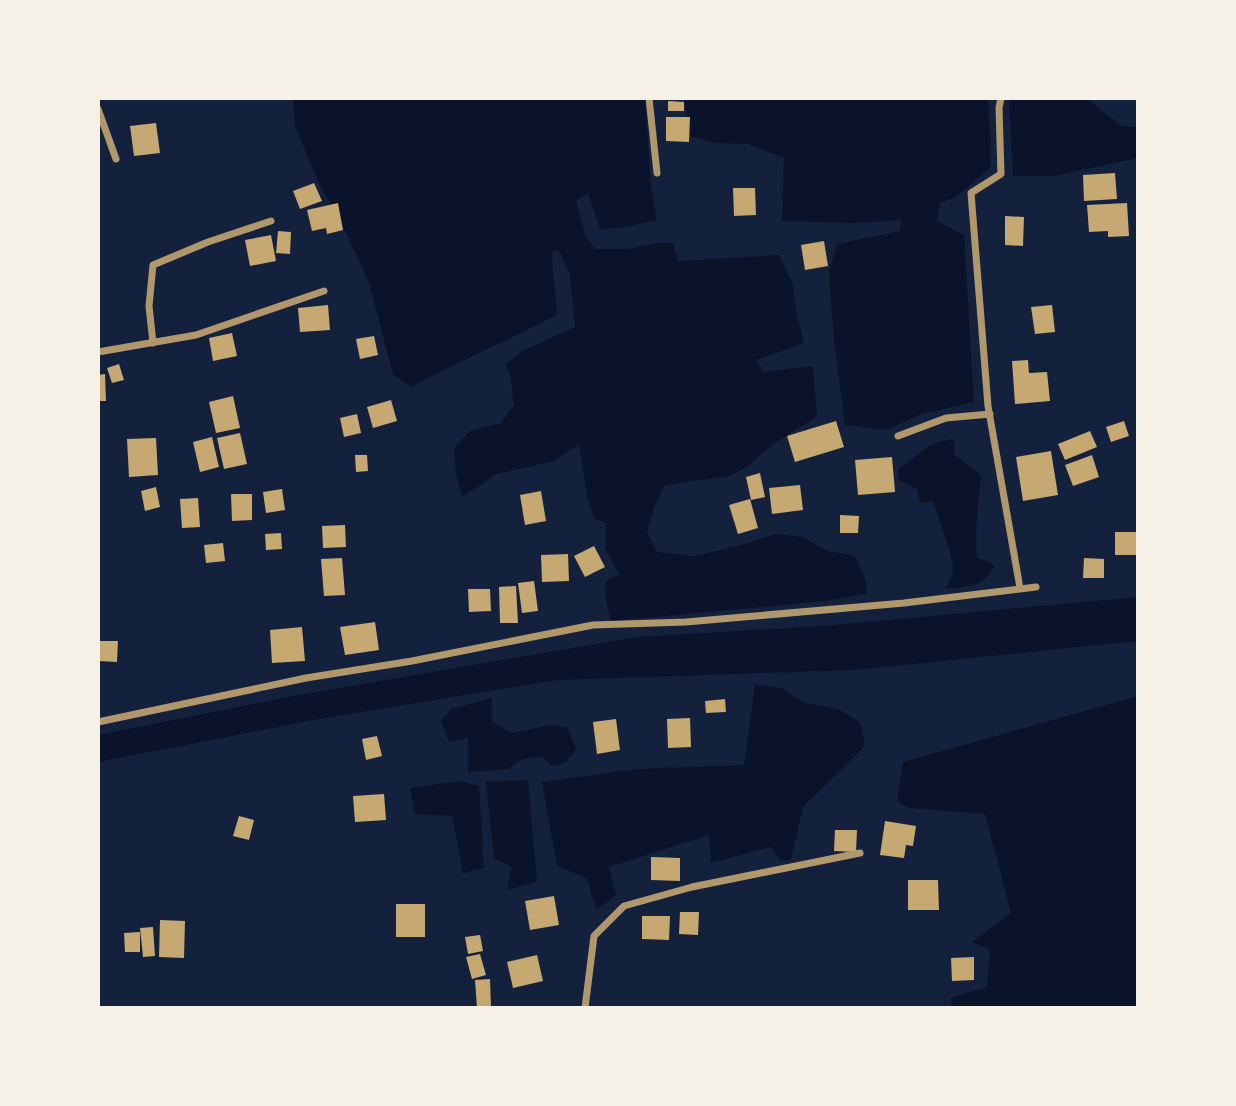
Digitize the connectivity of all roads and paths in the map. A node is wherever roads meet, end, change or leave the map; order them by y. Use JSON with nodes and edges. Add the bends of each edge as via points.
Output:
{"nodes":[{"id":1,"x":649,"y":98,"type":"edge"},
{"id":2,"x":1001,"y":98,"type":"edge"},
{"id":3,"x":98,"y":108,"type":"edge"},
{"id":4,"x":116,"y":159,"type":"dead end"},
{"id":5,"x":657,"y":173,"type":"dead end"},
{"id":6,"x":271,"y":221,"type":"dead end"},
{"id":7,"x":324,"y":291,"type":"dead end"},
{"id":8,"x":153,"y":343,"type":"junction"},
{"id":9,"x":98,"y":352,"type":"edge"},
{"id":10,"x":990,"y":414,"type":"junction"},
{"id":11,"x":898,"y":436,"type":"dead end"},
{"id":12,"x":1036,"y":587,"type":"dead end"},
{"id":13,"x":1020,"y":588,"type":"junction"},
{"id":14,"x":98,"y":722,"type":"edge"},
{"id":15,"x":860,"y":853,"type":"dead end"},
{"id":16,"x":585,"y":1008,"type":"edge"}],
"edges":[{"from":1,"to":5,"type":"street"},
{"from":2,"to":10,"type":"street","via":[[1001,174],[971,193]]},
{"from":3,"to":4,"type":"street"},
{"from":6,"to":8,"type":"street","via":[[153,265],[149,306]]},
{"from":7,"to":8,"type":"street","via":[[196,335]]},
{"from":8,"to":9,"type":"street"},
{"from":10,"to":11,"type":"street","via":[[946,418]]},
{"from":10,"to":13,"type":"street"},
{"from":12,"to":13,"type":"street"},
{"from":13,"to":14,"type":"street","via":[[876,606],[593,625]]},
{"from":15,"to":16,"type":"street","via":[[692,887],[624,906],[594,936]]}]}
